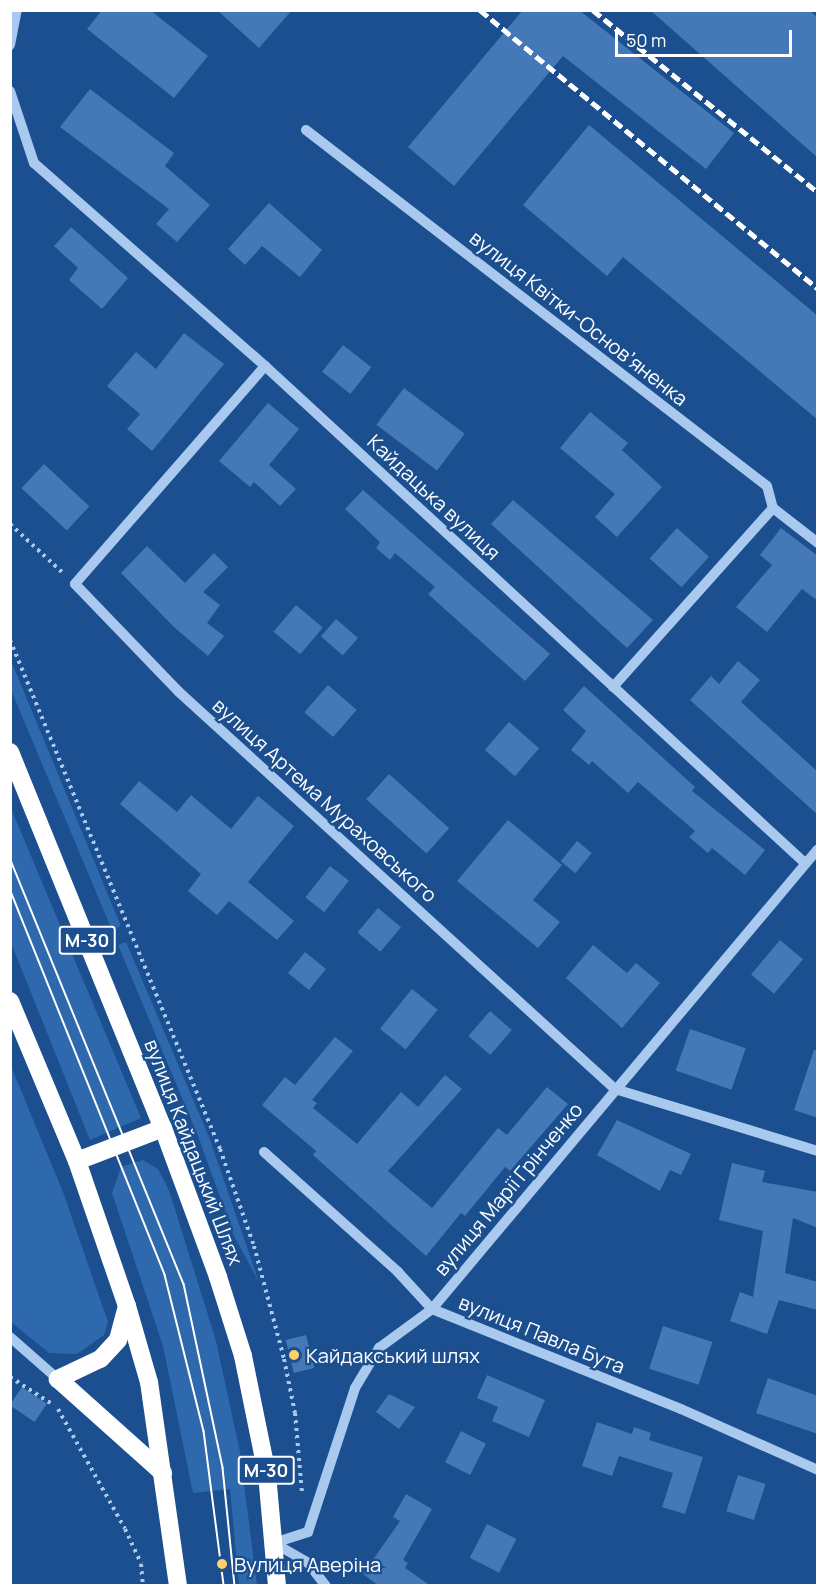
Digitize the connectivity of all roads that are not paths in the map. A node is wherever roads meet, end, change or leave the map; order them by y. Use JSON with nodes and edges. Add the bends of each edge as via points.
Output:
{"nodes":[{"id":1,"x":17,"y":10,"type":"edge"},
{"id":2,"x":10,"y":45,"type":"edge"},
{"id":3,"x":10,"y":92,"type":"edge"},
{"id":4,"x":306,"y":130,"type":"dead end"},
{"id":5,"x":265,"y":366,"type":"junction"},
{"id":6,"x":773,"y":508,"type":"junction"},
{"id":7,"x":818,"y":543,"type":"edge"},
{"id":8,"x":613,"y":687,"type":"junction"},
{"id":9,"x":10,"y":752,"type":"edge"},
{"id":10,"x":818,"y":849,"type":"edge"},
{"id":11,"x":805,"y":863,"type":"junction"},
{"id":12,"x":10,"y":1001,"type":"edge"},
{"id":13,"x":615,"y":1089,"type":"junction"},
{"id":14,"x":163,"y":1128,"type":"junction"},
{"id":15,"x":818,"y":1151,"type":"edge"},
{"id":16,"x":264,"y":1152,"type":"dead end"},
{"id":17,"x":77,"y":1161,"type":"junction"},
{"id":18,"x":128,"y":1306,"type":"junction"},
{"id":19,"x":432,"y":1309,"type":"junction"},
{"id":20,"x":10,"y":1337,"type":"edge"},
{"id":21,"x":58,"y":1379,"type":"junction"},
{"id":22,"x":818,"y":1470,"type":"edge"},
{"id":23,"x":163,"y":1473,"type":"junction"},
{"id":24,"x":274,"y":1544,"type":"junction"},
{"id":25,"x":178,"y":1586,"type":"edge"},
{"id":26,"x":278,"y":1586,"type":"edge"},
{"id":27,"x":326,"y":1586,"type":"edge"}],
"edges":[{"from":1,"to":2,"type":"street"},
{"from":3,"to":5,"type":"street","name":"Кайдацька вулиця","via":[[34,163]]},
{"from":4,"to":6,"type":"street","name":"вулиця Квітки-Основʼяненка","via":[[767,486]]},
{"from":5,"to":8,"type":"street","name":"Кайдацька вулиця"},
{"from":5,"to":13,"type":"street","name":"вулиця Артема Мураховського","via":[[75,585],[179,692]]},
{"from":6,"to":7,"type":"street","name":"вулиця Квітки-Основʼяненка"},
{"from":6,"to":8,"type":"street"},
{"from":8,"to":11,"type":"street","name":"Кайдацька вулиця"},
{"from":9,"to":14,"type":"highway","name":"вулиця Кайдацький Шлях","number":"М-30"},
{"from":10,"to":11,"type":"street","name":"вулиця Марії Грінченко"},
{"from":11,"to":13,"type":"street","name":"вулиця Марії Грінченко"},
{"from":12,"to":17,"type":"highway"},
{"from":13,"to":15,"type":"street","name":"вулиця Артема Мураховського"},
{"from":13,"to":19,"type":"street","name":"вулиця Марії Грінченко"},
{"from":14,"to":17,"type":"highway"},
{"from":14,"to":24,"type":"highway","name":"вулиця Кайдацький Шлях","number":"М-30","via":[[243,1356],[267,1474]]},
{"from":16,"to":19,"type":"street","name":"вулиця Павла Бута","via":[[398,1272]]},
{"from":17,"to":18,"type":"highway"},
{"from":18,"to":21,"type":"highway","via":[[118,1340],[100,1359]]},
{"from":18,"to":23,"type":"highway","via":[[149,1382]]},
{"from":19,"to":22,"type":"street","name":"вулиця Павла Бута","via":[[681,1409]]},
{"from":19,"to":24,"type":"street","name":"вулиця Марії Грінченко","via":[[379,1348],[355,1388],[308,1532]]},
{"from":20,"to":21,"type":"street"},
{"from":21,"to":23,"type":"highway"},
{"from":23,"to":25,"type":"highway"},
{"from":24,"to":26,"type":"highway","name":"вулиця Кайдацький Шлях","number":"М-30"},
{"from":24,"to":27,"type":"street","via":[[308,1563]]}]}
